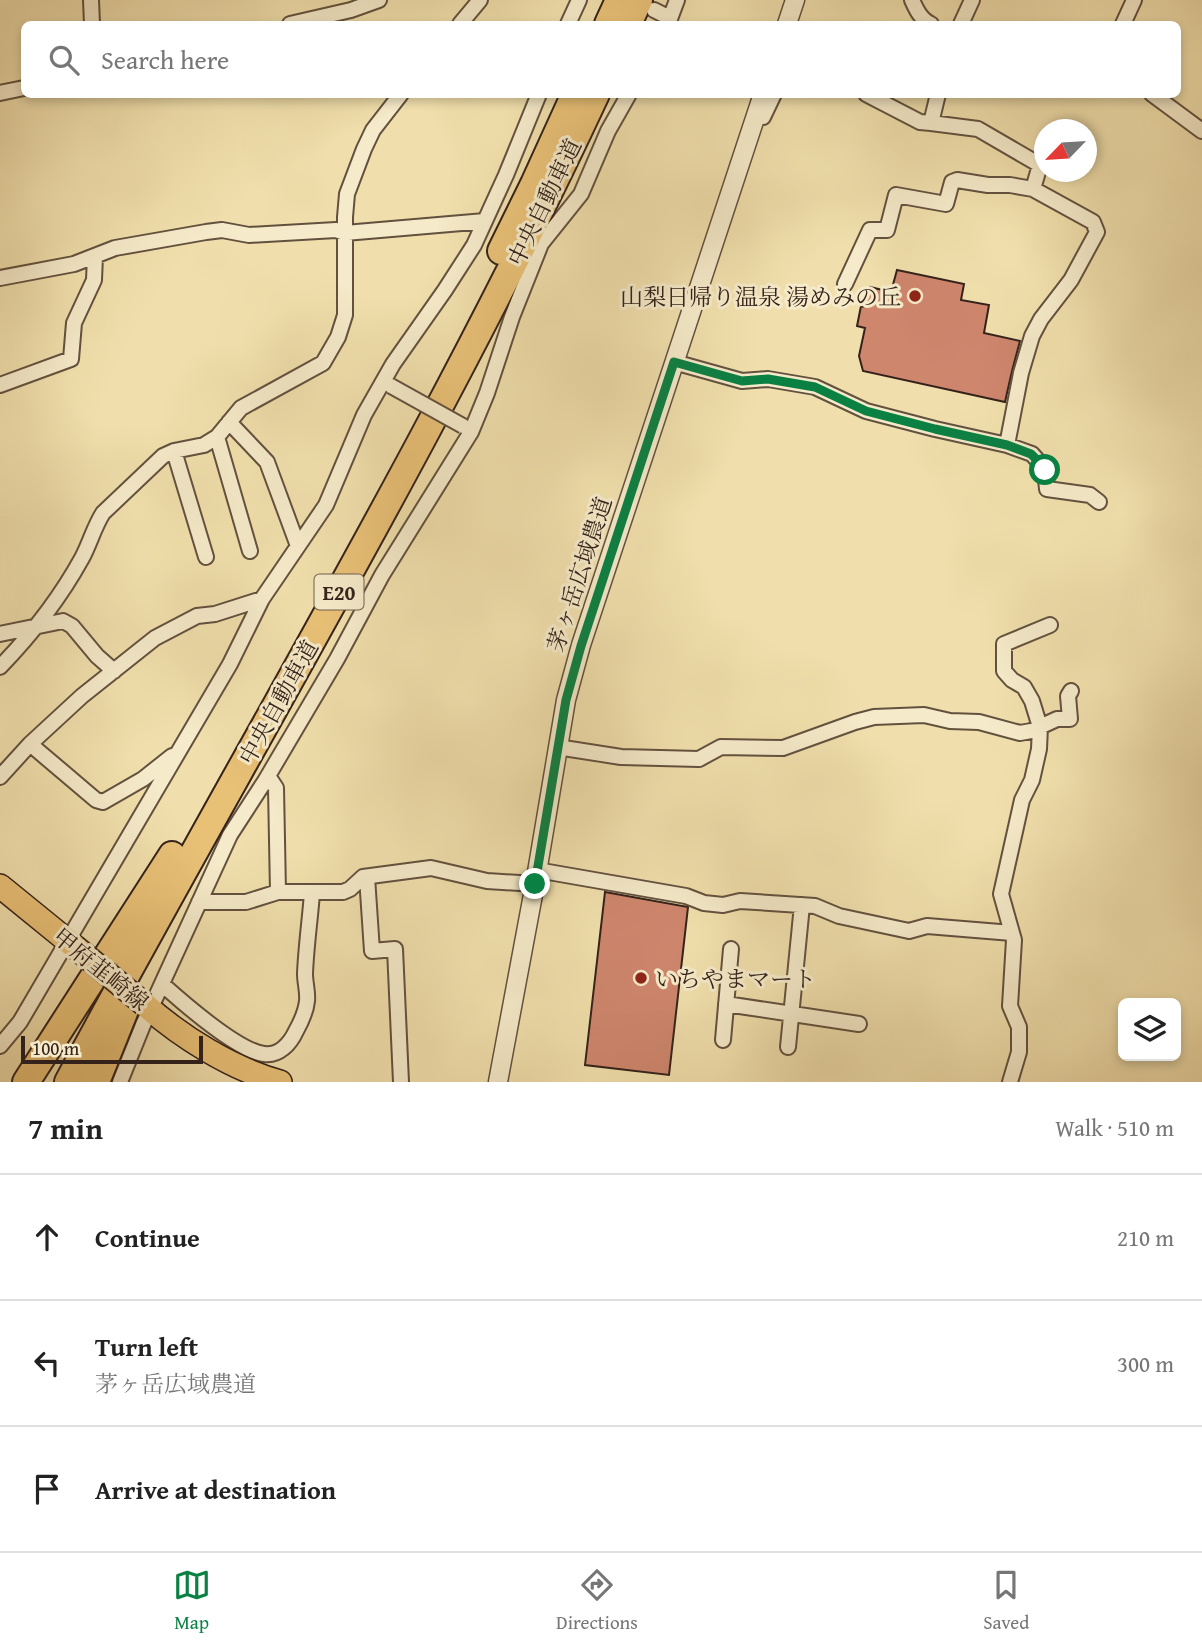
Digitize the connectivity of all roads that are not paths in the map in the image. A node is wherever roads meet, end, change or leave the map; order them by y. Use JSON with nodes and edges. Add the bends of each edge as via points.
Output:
{"nodes":[{"id":1,"x":91,"y":0,"type":"edge"},
{"id":2,"x":379,"y":0,"type":"edge"},
{"id":3,"x":480,"y":0,"type":"edge"},
{"id":4,"x":579,"y":0,"type":"edge"},
{"id":5,"x":619,"y":0,"type":"edge"},
{"id":6,"x":677,"y":0,"type":"edge"},
{"id":7,"x":795,"y":0,"type":"edge"},
{"id":8,"x":912,"y":0,"type":"edge"},
{"id":9,"x":972,"y":0,"type":"edge"},
{"id":10,"x":1135,"y":0,"type":"edge"},
{"id":11,"x":646,"y":5,"type":"edge"},
{"id":12,"x":92,"y":21,"type":"edge"},
{"id":13,"x":303,"y":21,"type":"edge"},
{"id":14,"x":462,"y":21,"type":"edge"},
{"id":15,"x":569,"y":21,"type":"edge"},
{"id":16,"x":609,"y":21,"type":"edge"},
{"id":17,"x":631,"y":21,"type":"edge"},
{"id":18,"x":669,"y":21,"type":"edge"},
{"id":19,"x":788,"y":21,"type":"edge"},
{"id":20,"x":925,"y":21,"type":"edge"},
{"id":21,"x":962,"y":21,"type":"edge"},
{"id":22,"x":1125,"y":21,"type":"edge"},
{"id":23,"x":21,"y":89,"type":"edge"},
{"id":24,"x":0,"y":93,"type":"edge"},
{"id":25,"x":398,"y":98,"type":"edge"},
{"id":26,"x":537,"y":98,"type":"edge"},
{"id":27,"x":574,"y":98,"type":"edge"},
{"id":28,"x":594,"y":98,"type":"edge"},
{"id":29,"x":627,"y":98,"type":"edge"},
{"id":30,"x":762,"y":98,"type":"edge"},
{"id":31,"x":772,"y":98,"type":"edge"},
{"id":32,"x":874,"y":98,"type":"edge"},
{"id":33,"x":937,"y":98,"type":"edge"},
{"id":34,"x":1157,"y":98,"type":"edge"},
{"id":35,"x":756,"y":117,"type":"junction"},
{"id":36,"x":931,"y":123,"type":"junction"},
{"id":37,"x":1202,"y":131,"type":"edge"},
{"id":38,"x":1032,"y":190,"type":"junction"},
{"id":39,"x":485,"y":221,"type":"junction"},
{"id":40,"x":345,"y":233,"type":"junction"},
{"id":41,"x":95,"y":256,"type":"junction"},
{"id":42,"x":0,"y":278,"type":"edge"},
{"id":43,"x":845,"y":284,"type":"dead end"},
{"id":44,"x":674,"y":362,"type":"junction"},
{"id":45,"x":387,"y":384,"type":"junction"},
{"id":46,"x":0,"y":385,"type":"edge"},
{"id":47,"x":229,"y":422,"type":"junction"},
{"id":48,"x":467,"y":429,"type":"junction"},
{"id":49,"x":217,"y":438,"type":"junction"},
{"id":50,"x":1007,"y":445,"type":"junction"},
{"id":51,"x":174,"y":451,"type":"junction"},
{"id":52,"x":1099,"y":502,"type":"dead end"},
{"id":53,"x":299,"y":546,"type":"junction"},
{"id":54,"x":250,"y":551,"type":"dead end"},
{"id":55,"x":206,"y":557,"type":"dead end"},
{"id":56,"x":262,"y":599,"type":"junction"},
{"id":57,"x":1050,"y":625,"type":"dead end"},
{"id":58,"x":35,"y":627,"type":"junction"},
{"id":59,"x":0,"y":634,"type":"edge"},
{"id":60,"x":0,"y":667,"type":"edge"},
{"id":61,"x":114,"y":671,"type":"junction"},
{"id":62,"x":1071,"y":691,"type":"dead end"},
{"id":63,"x":1040,"y":727,"type":"junction"},
{"id":64,"x":30,"y":744,"type":"junction"},
{"id":65,"x":557,"y":747,"type":"junction"},
{"id":66,"x":176,"y":758,"type":"junction"},
{"id":67,"x":268,"y":776,"type":"junction"},
{"id":68,"x":0,"y":777,"type":"edge"},
{"id":69,"x":219,"y":805,"type":"junction"},
{"id":70,"x":172,"y":855,"type":"junction"},
{"id":71,"x":367,"y":877,"type":"junction"},
{"id":72,"x":536,"y":877,"type":"junction"},
{"id":73,"x":0,"y":886,"type":"edge"},
{"id":74,"x":278,"y":892,"type":"junction"},
{"id":75,"x":312,"y":893,"type":"junction"},
{"id":76,"x":199,"y":902,"type":"junction"},
{"id":77,"x":802,"y":905,"type":"junction"},
{"id":78,"x":1012,"y":933,"type":"junction"},
{"id":79,"x":71,"y":944,"type":"junction"},
{"id":80,"x":731,"y":949,"type":"dead end"},
{"id":81,"x":162,"y":984,"type":"junction"},
{"id":82,"x":726,"y":1004,"type":"junction"},
{"id":83,"x":147,"y":1006,"type":"junction"},
{"id":84,"x":791,"y":1014,"type":"junction"},
{"id":85,"x":859,"y":1024,"type":"dead end"},
{"id":86,"x":723,"y":1040,"type":"dead end"},
{"id":87,"x":0,"y":1046,"type":"edge"},
{"id":88,"x":788,"y":1046,"type":"dead end"},
{"id":89,"x":251,"y":1061,"type":"junction"},
{"id":90,"x":26,"y":1082,"type":"edge"},
{"id":91,"x":48,"y":1082,"type":"edge"},
{"id":92,"x":68,"y":1082,"type":"edge"},
{"id":93,"x":96,"y":1082,"type":"edge"},
{"id":94,"x":120,"y":1082,"type":"edge"},
{"id":95,"x":280,"y":1082,"type":"edge"},
{"id":96,"x":401,"y":1082,"type":"edge"},
{"id":97,"x":498,"y":1082,"type":"edge"},
{"id":98,"x":1010,"y":1082,"type":"edge"}],
"edges":[{"from":1,"to":12,"type":"street"},
{"from":2,"to":13,"type":"street"},
{"from":3,"to":14,"type":"street"},
{"from":4,"to":15,"type":"street"},
{"from":5,"to":16,"type":"highway"},
{"from":6,"to":18,"type":"street"},
{"from":7,"to":19,"type":"street"},
{"from":8,"to":20,"type":"street"},
{"from":9,"to":21,"type":"street"},
{"from":10,"to":22,"type":"street"},
{"from":11,"to":17,"type":"highway"},
{"from":11,"to":18,"type":"street"},
{"from":23,"to":24,"type":"street"},
{"from":25,"to":40,"type":"street","via":[[363,149],[347,194]]},
{"from":26,"to":39,"type":"street"},
{"from":27,"to":70,"type":"highway","name":"中央自動車道","number":"E20","via":[[397,450]]},
{"from":28,"to":69,"type":"highway","name":"中央自動車道","number":"E20","via":[[456,377]]},
{"from":29,"to":48,"type":"street","via":[[581,194],[541,244],[487,393]]},
{"from":30,"to":35,"type":"street","name":"茅ヶ岳広域農道"},
{"from":31,"to":35,"type":"street","via":[[763,117]]},
{"from":32,"to":36,"type":"street"},
{"from":33,"to":36,"type":"street"},
{"from":34,"to":37,"type":"street"},
{"from":35,"to":44,"type":"street","name":"茅ヶ岳広域農道"},
{"from":36,"to":38,"type":"street","via":[[978,129],[1040,165]]},
{"from":38,"to":43,"type":"street","via":[[957,180],[946,204],[897,195],[887,230],[870,230]]},
{"from":38,"to":50,"type":"street","via":[[1093,222],[1097,232],[1032,336]]},
{"from":39,"to":40,"type":"street"},
{"from":39,"to":45,"type":"street","via":[[474,245],[393,364]]},
{"from":40,"to":41,"type":"street","via":[[249,235],[222,230],[115,248]]},
{"from":40,"to":47,"type":"street","via":[[345,314],[323,363],[242,408]]},
{"from":41,"to":42,"type":"street"},
{"from":41,"to":46,"type":"street","via":[[94,280],[74,323],[71,359]]},
{"from":44,"to":50,"type":"street","via":[[742,381],[768,379],[815,387],[866,411]]},
{"from":44,"to":65,"type":"street","name":"茅ヶ岳広域農道","via":[[581,646]]},
{"from":45,"to":48,"type":"street","bridge":true},
{"from":45,"to":53,"type":"street","via":[[364,415],[326,505]]},
{"from":47,"to":49,"type":"street"},
{"from":47,"to":53,"type":"street","via":[[267,462]]},
{"from":48,"to":67,"type":"street"},
{"from":49,"to":51,"type":"street"},
{"from":49,"to":54,"type":"street"},
{"from":50,"to":52,"type":"street","via":[[1039,462],[1047,489],[1090,495]]},
{"from":51,"to":55,"type":"street"},
{"from":51,"to":58,"type":"street","via":[[103,513],[84,556]]},
{"from":53,"to":56,"type":"street"},
{"from":56,"to":61,"type":"street","via":[[197,616],[155,638]]},
{"from":56,"to":66,"type":"street"},
{"from":57,"to":63,"type":"street","via":[[1004,643],[1004,671],[1024,687]]},
{"from":58,"to":59,"type":"street"},
{"from":58,"to":60,"type":"street"},
{"from":58,"to":61,"type":"street","via":[[63,621],[72,626]]},
{"from":61,"to":64,"type":"street"},
{"from":62,"to":63,"type":"street","via":[[1070,719]]},
{"from":63,"to":65,"type":"street","via":[[1020,733],[924,715],[874,717],[783,748],[721,747],[699,759],[621,757]]},
{"from":63,"to":78,"type":"street","via":[[1032,780],[1022,800],[1001,894]]},
{"from":64,"to":66,"type":"street","via":[[103,802],[172,756]]},
{"from":64,"to":68,"type":"street"},
{"from":65,"to":72,"type":"street","name":"茅ヶ岳広域農道"},
{"from":66,"to":79,"type":"street"},
{"from":67,"to":74,"type":"street","via":[[276,789]]},
{"from":67,"to":76,"type":"street","via":[[230,835]]},
{"from":69,"to":92,"type":"highway","name":"中央自動車道","number":"E20"},
{"from":69,"to":93,"type":"highway","via":[[120,1019]]},
{"from":70,"to":90,"type":"highway"},
{"from":70,"to":91,"type":"highway","name":"中央自動車道","number":"E20"},
{"from":71,"to":72,"type":"street","via":[[431,868],[487,881]]},
{"from":71,"to":75,"type":"street","via":[[343,892]]},
{"from":71,"to":96,"type":"street","via":[[372,951],[395,949]]},
{"from":72,"to":77,"type":"street","via":[[687,896],[723,905],[740,901]]},
{"from":72,"to":97,"type":"street","name":"茅ヶ岳広域農道"},
{"from":73,"to":79,"type":"main road","name":"甲府韮崎線"},
{"from":74,"to":75,"type":"street"},
{"from":74,"to":76,"type":"street","via":[[246,902]]},
{"from":75,"to":89,"type":"street","via":[[302,1020],[286,1048]]},
{"from":76,"to":81,"type":"street"},
{"from":77,"to":78,"type":"street","via":[[909,931],[927,926]]},
{"from":77,"to":84,"type":"street"},
{"from":78,"to":98,"type":"street","via":[[1010,1006],[1019,1027],[1019,1052]]},
{"from":79,"to":83,"type":"main road","name":"甲府韮崎線","bridge":true},
{"from":79,"to":87,"type":"street"},
{"from":80,"to":82,"type":"street"},
{"from":81,"to":83,"type":"street"},
{"from":81,"to":89,"type":"street","via":[[189,1009],[247,1048]]},
{"from":82,"to":84,"type":"street"},
{"from":82,"to":86,"type":"street"},
{"from":83,"to":89,"type":"main road","name":"甲府韮崎線","via":[[223,1060]]},
{"from":83,"to":94,"type":"street"},
{"from":84,"to":85,"type":"street"},
{"from":84,"to":88,"type":"street"},
{"from":89,"to":95,"type":"main road","name":"甲府韮崎線"}]}
